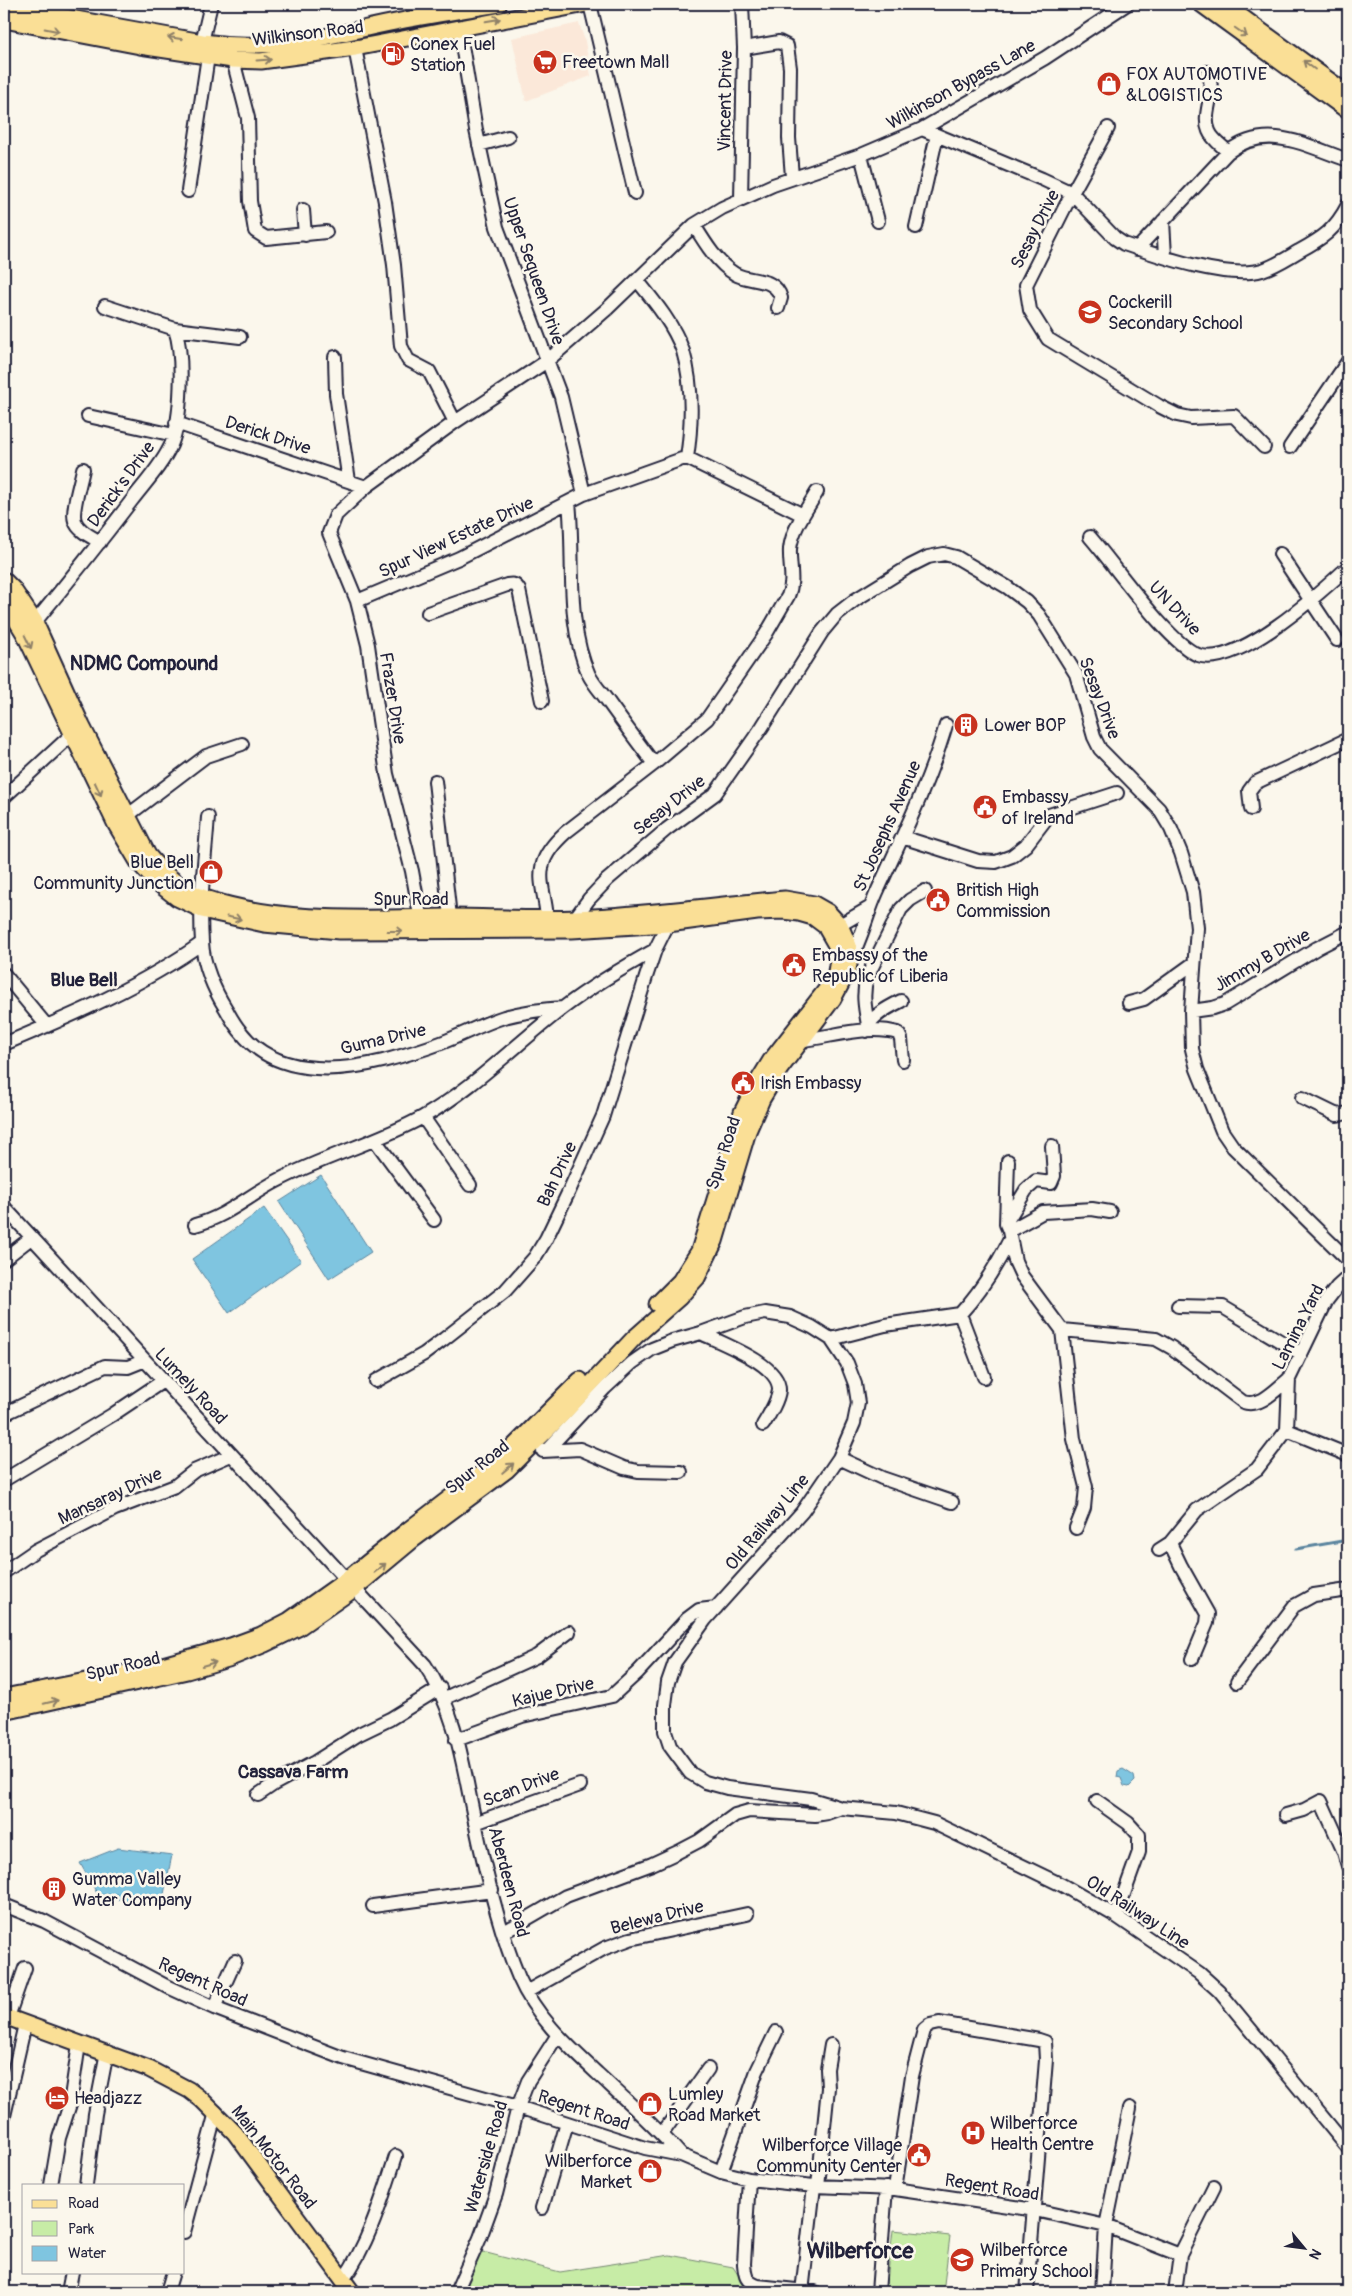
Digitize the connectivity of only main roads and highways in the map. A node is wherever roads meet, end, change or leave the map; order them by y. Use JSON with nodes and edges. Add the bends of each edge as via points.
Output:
{"nodes":[{"id":1,"x":499,"y":4,"type":"edge"},
{"id":2,"x":586,"y":4,"type":"edge"},
{"id":3,"x":1201,"y":4,"type":"edge"},
{"id":4,"x":1224,"y":4,"type":"edge"},
{"id":5,"x":4,"y":6,"type":"edge"},
{"id":6,"x":460,"y":7,"type":"edge"},
{"id":7,"x":540,"y":8,"type":"edge"},
{"id":8,"x":4,"y":20,"type":"edge"},
{"id":9,"x":397,"y":22,"type":"junction"},
{"id":10,"x":400,"y":38,"type":"junction"},
{"id":11,"x":205,"y":49,"type":"junction"},
{"id":12,"x":1348,"y":94,"type":"edge"},
{"id":13,"x":1348,"y":111,"type":"edge"},
{"id":14,"x":4,"y":580,"type":"edge"},
{"id":15,"x":10,"y":606,"type":"edge"},
{"id":16,"x":77,"y":730,"type":"junction"},
{"id":17,"x":202,"y":904,"type":"junction"},
{"id":18,"x":715,"y":912,"type":"junction"},
{"id":19,"x":471,"y":924,"type":"junction"},
{"id":20,"x":422,"y":925,"type":"junction"},
{"id":21,"x":709,"y":1240,"type":"junction"},
{"id":22,"x":350,"y":1585,"type":"junction"},
{"id":23,"x":153,"y":1673,"type":"junction"},
{"id":24,"x":4,"y":1697,"type":"edge"},
{"id":25,"x":4,"y":1712,"type":"edge"},
{"id":26,"x":6,"y":2017,"type":"edge"},
{"id":27,"x":348,"y":2286,"type":"edge"}],
"edges":[{"from":1,"to":6,"type":"main road","name":"Wilkinson Road"},
{"from":2,"to":7,"type":"main road","name":"Wilkinson Road"},
{"from":3,"to":13,"type":"main road","one_way":true},
{"from":12,"to":4,"type":"main road","one_way":true},
{"from":11,"to":5,"type":"main road","name":"Wilkinson Road","one_way":true},
{"from":6,"to":9,"type":"main road","name":"Wilkinson Road"},
{"from":10,"to":7,"type":"main road","name":"Wilkinson Road","one_way":true},
{"from":8,"to":11,"type":"main road","name":"Wilkinson Road","one_way":true,"via":[[140,46]]},
{"from":9,"to":10,"type":"main road"},
{"from":9,"to":11,"type":"main road","name":"Wilkinson Road","via":[[298,43]]},
{"from":11,"to":10,"type":"main road","name":"Wilkinson Road","one_way":true,"via":[[234,60],[261,61]]},
{"from":14,"to":15,"type":"main road","name":"Spur Road"},
{"from":15,"to":16,"type":"main road","name":"Spur Road","one_way":true},
{"from":15,"to":16,"type":"main road","name":"Spur Road","via":[[35,622]]},
{"from":16,"to":17,"type":"main road","name":"Spur Road","via":[[148,855],[162,872]]},
{"from":16,"to":17,"type":"main road","name":"Spur Road","one_way":true,"via":[[116,825],[138,862],[177,898]]},
{"from":17,"to":20,"type":"main road","name":"Spur Road","via":[[264,924]]},
{"from":18,"to":19,"type":"main road","name":"Spur Road","via":[[574,924]]},
{"from":18,"to":21,"type":"main road","name":"Spur Road","via":[[783,911],[813,917],[825,926],[832,937],[838,959],[828,987],[771,1060],[742,1112]]},
{"from":18,"to":21,"type":"main road","name":"Spur Road","via":[[785,899],[814,904],[828,912],[840,925],[847,939],[850,960],[842,986],[780,1069],[762,1100]]},
{"from":19,"to":20,"type":"main road","name":"Spur Road"},
{"from":19,"to":20,"type":"main road","name":"Spur Road","via":[[450,917]]},
{"from":21,"to":22,"type":"main road","name":"Spur Road","via":[[680,1281],[520,1442]]},
{"from":22,"to":21,"type":"main road","name":"Spur Road","one_way":true,"via":[[526,1453],[635,1337],[697,1278]]},
{"from":22,"to":23,"type":"main road","name":"Spur Road","via":[[261,1634]]},
{"from":23,"to":24,"type":"main road","name":"Spur Road"},
{"from":25,"to":23,"type":"main road","name":"Spur Road","one_way":true},
{"from":26,"to":27,"type":"main road","name":"Main Motor Road","via":[[107,2052],[189,2090],[235,2133]]}]}
